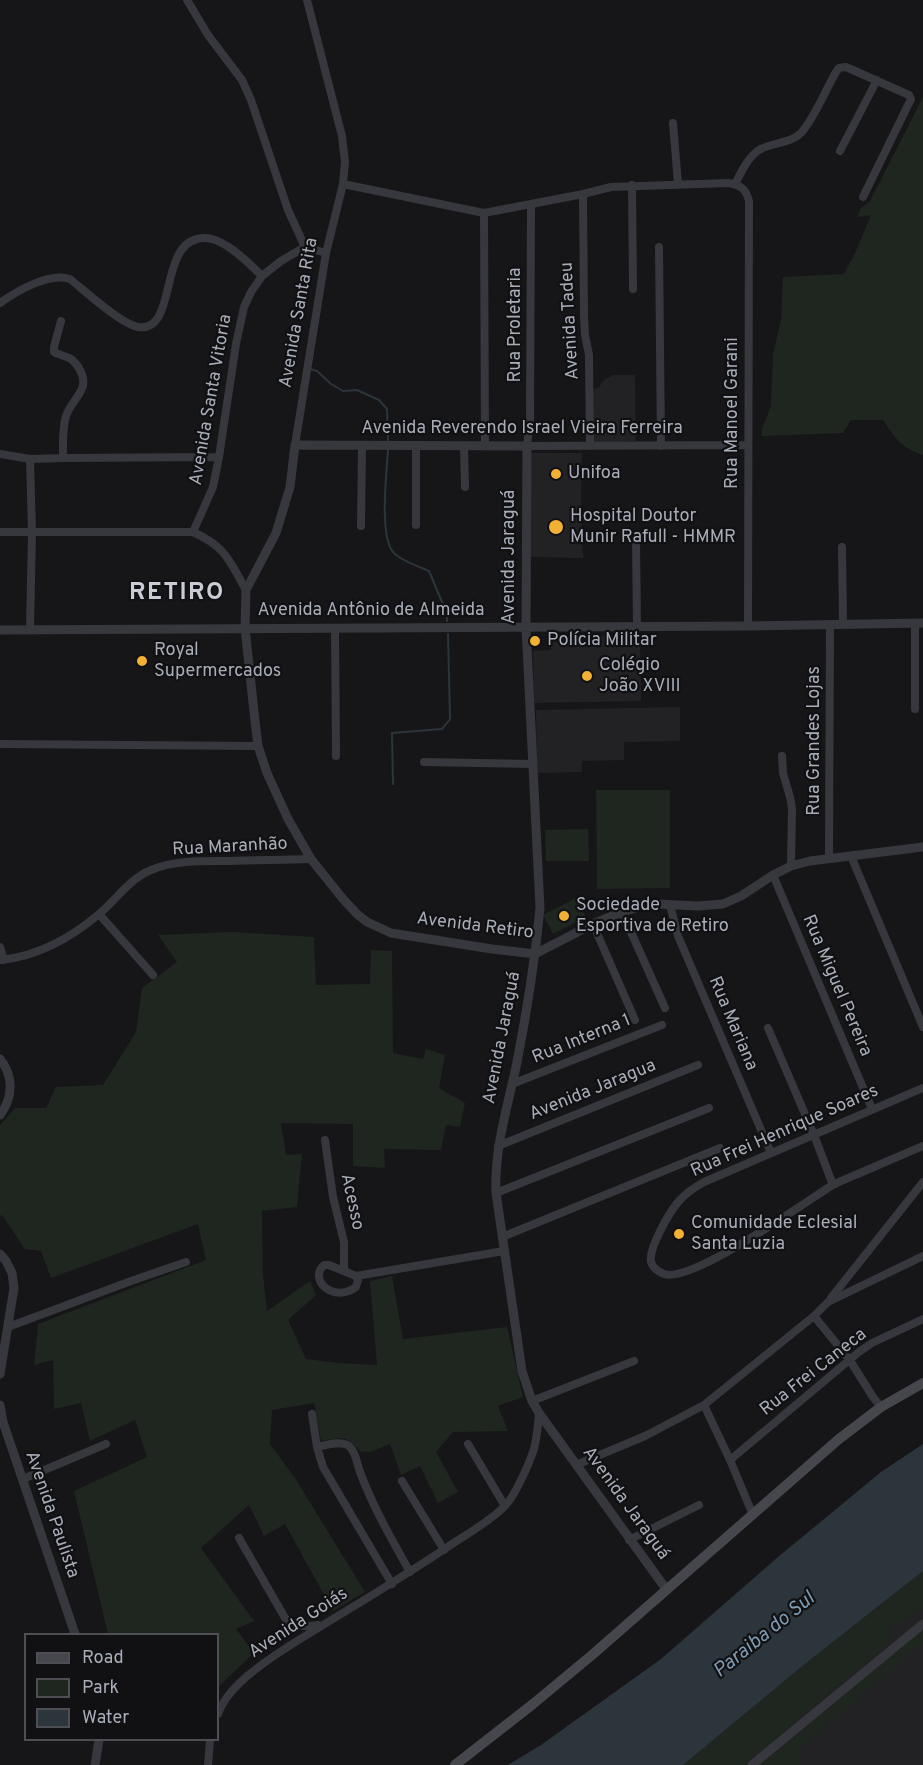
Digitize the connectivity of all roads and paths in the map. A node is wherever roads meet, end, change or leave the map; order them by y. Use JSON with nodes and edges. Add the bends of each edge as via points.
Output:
{"nodes":[{"id":1,"x":187,"y":0,"type":"edge"},
{"id":2,"x":307,"y":0,"type":"edge"},
{"id":3,"x":877,"y":80,"type":"junction"},
{"id":4,"x":673,"y":123,"type":"dead end"},
{"id":5,"x":840,"y":151,"type":"dead end"},
{"id":6,"x":343,"y":184,"type":"junction"},
{"id":7,"x":678,"y":184,"type":"junction"},
{"id":8,"x":735,"y":184,"type":"junction"},
{"id":9,"x":632,"y":185,"type":"junction"},
{"id":10,"x":582,"y":194,"type":"junction"},
{"id":11,"x":863,"y":197,"type":"dead end"},
{"id":12,"x":531,"y":204,"type":"junction"},
{"id":13,"x":484,"y":213,"type":"junction"},
{"id":14,"x":659,"y":246,"type":"dead end"},
{"id":15,"x":305,"y":247,"type":"junction"},
{"id":16,"x":326,"y":253,"type":"junction"},
{"id":17,"x":262,"y":276,"type":"junction"},
{"id":18,"x":633,"y":289,"type":"dead end"},
{"id":19,"x":0,"y":303,"type":"edge"},
{"id":20,"x":61,"y":321,"type":"dead end"},
{"id":21,"x":295,"y":445,"type":"junction"},
{"id":22,"x":748,"y":445,"type":"junction"},
{"id":23,"x":362,"y":446,"type":"junction"},
{"id":24,"x":416,"y":446,"type":"junction"},
{"id":25,"x":464,"y":446,"type":"junction"},
{"id":26,"x":485,"y":446,"type":"junction"},
{"id":27,"x":527,"y":446,"type":"junction"},
{"id":28,"x":590,"y":446,"type":"junction"},
{"id":29,"x":661,"y":446,"type":"junction"},
{"id":30,"x":0,"y":453,"type":"edge"},
{"id":31,"x":219,"y":457,"type":"junction"},
{"id":32,"x":63,"y":458,"type":"junction"},
{"id":33,"x":30,"y":459,"type":"junction"},
{"id":34,"x":465,"y":487,"type":"dead end"},
{"id":35,"x":416,"y":525,"type":"dead end"},
{"id":36,"x":361,"y":526,"type":"dead end"},
{"id":37,"x":0,"y":532,"type":"edge"},
{"id":38,"x":32,"y":532,"type":"junction"},
{"id":39,"x":193,"y":532,"type":"junction"},
{"id":40,"x":636,"y":539,"type":"dead end"},
{"id":41,"x":842,"y":547,"type":"dead end"},
{"id":42,"x":246,"y":590,"type":"junction"},
{"id":43,"x":919,"y":623,"type":"edge"},
{"id":44,"x":830,"y":624,"type":"junction"},
{"id":45,"x":843,"y":624,"type":"junction"},
{"id":46,"x":637,"y":626,"type":"junction"},
{"id":47,"x":748,"y":626,"type":"junction"},
{"id":48,"x":526,"y":627,"type":"junction"},
{"id":49,"x":244,"y":628,"type":"junction"},
{"id":50,"x":334,"y":628,"type":"junction"},
{"id":51,"x":0,"y":630,"type":"edge"},
{"id":52,"x":30,"y":630,"type":"junction"},
{"id":53,"x":915,"y":709,"type":"dead end"},
{"id":54,"x":0,"y":744,"type":"edge"},
{"id":55,"x":258,"y":746,"type":"junction"},
{"id":56,"x":336,"y":756,"type":"dead end"},
{"id":57,"x":782,"y":756,"type":"dead end"},
{"id":58,"x":424,"y":762,"type":"dead end"},
{"id":59,"x":533,"y":764,"type":"junction"},
{"id":60,"x":923,"y":847,"type":"edge"},
{"id":61,"x":851,"y":856,"type":"junction"},
{"id":62,"x":829,"y":858,"type":"junction"},
{"id":63,"x":311,"y":859,"type":"junction"},
{"id":64,"x":791,"y":866,"type":"junction"},
{"id":65,"x":773,"y":875,"type":"junction"},
{"id":66,"x":670,"y":904,"type":"junction"},
{"id":67,"x":622,"y":912,"type":"junction"},
{"id":68,"x":99,"y":914,"type":"junction"},
{"id":69,"x":593,"y":924,"type":"junction"},
{"id":70,"x":0,"y":947,"type":"edge"},
{"id":71,"x":535,"y":954,"type":"junction"},
{"id":72,"x":2,"y":960,"type":"edge"},
{"id":73,"x":153,"y":975,"type":"dead end"},
{"id":74,"x":665,"y":1008,"type":"dead end"},
{"id":75,"x":635,"y":1020,"type":"dead end"},
{"id":76,"x":662,"y":1025,"type":"dead end"},
{"id":77,"x":923,"y":1027,"type":"edge"},
{"id":78,"x":768,"y":1028,"type":"dead end"},
{"id":79,"x":0,"y":1059,"type":"edge"},
{"id":80,"x":698,"y":1065,"type":"dead end"},
{"id":81,"x":512,"y":1084,"type":"junction"},
{"id":82,"x":923,"y":1088,"type":"edge"},
{"id":83,"x":709,"y":1108,"type":"dead end"},
{"id":84,"x":872,"y":1109,"type":"junction"},
{"id":85,"x":0,"y":1115,"type":"edge"},
{"id":86,"x":814,"y":1135,"type":"junction"},
{"id":87,"x":325,"y":1140,"type":"dead end"},
{"id":88,"x":498,"y":1146,"type":"junction"},
{"id":89,"x":923,"y":1146,"type":"edge"},
{"id":90,"x":720,"y":1148,"type":"dead end"},
{"id":91,"x":771,"y":1153,"type":"junction"},
{"id":92,"x":923,"y":1182,"type":"edge"},
{"id":93,"x":833,"y":1185,"type":"junction"},
{"id":94,"x":496,"y":1193,"type":"junction"},
{"id":95,"x":502,"y":1237,"type":"junction"},
{"id":96,"x":504,"y":1251,"type":"junction"},
{"id":97,"x":0,"y":1254,"type":"edge"},
{"id":98,"x":923,"y":1256,"type":"edge"},
{"id":99,"x":186,"y":1262,"type":"dead end"},
{"id":100,"x":344,"y":1271,"type":"junction"},
{"id":101,"x":356,"y":1276,"type":"junction"},
{"id":102,"x":828,"y":1302,"type":"junction"},
{"id":103,"x":814,"y":1317,"type":"junction"},
{"id":104,"x":923,"y":1319,"type":"edge"},
{"id":105,"x":8,"y":1327,"type":"junction"},
{"id":106,"x":849,"y":1359,"type":"junction"},
{"id":107,"x":634,"y":1361,"type":"dead end"},
{"id":108,"x":0,"y":1374,"type":"edge"},
{"id":109,"x":923,"y":1383,"type":"edge"},
{"id":110,"x":532,"y":1401,"type":"junction"},
{"id":111,"x":0,"y":1405,"type":"edge"},
{"id":112,"x":704,"y":1405,"type":"junction"},
{"id":113,"x":881,"y":1407,"type":"junction"},
{"id":114,"x":539,"y":1413,"type":"junction"},
{"id":115,"x":312,"y":1414,"type":"dead end"},
{"id":116,"x":106,"y":1444,"type":"dead end"},
{"id":117,"x":468,"y":1444,"type":"dead end"},
{"id":118,"x":317,"y":1447,"type":"junction"},
{"id":119,"x":730,"y":1460,"type":"junction"},
{"id":120,"x":576,"y":1464,"type":"junction"},
{"id":121,"x":22,"y":1479,"type":"junction"},
{"id":122,"x":402,"y":1481,"type":"dead end"},
{"id":123,"x":699,"y":1505,"type":"dead end"},
{"id":124,"x":505,"y":1506,"type":"junction"},
{"id":125,"x":753,"y":1515,"type":"junction"},
{"id":126,"x":238,"y":1538,"type":"dead end"},
{"id":127,"x":629,"y":1540,"type":"junction"},
{"id":128,"x":444,"y":1550,"type":"junction"},
{"id":129,"x":410,"y":1572,"type":"junction"},
{"id":130,"x":392,"y":1584,"type":"junction"},
{"id":131,"x":666,"y":1589,"type":"junction"},
{"id":132,"x":923,"y":1624,"type":"edge"},
{"id":133,"x":322,"y":1625,"type":"junction"},
{"id":134,"x":74,"y":1633,"type":"edge"},
{"id":135,"x":219,"y":1712,"type":"edge"},
{"id":136,"x":99,"y":1741,"type":"edge"},
{"id":137,"x":210,"y":1741,"type":"edge"},
{"id":138,"x":95,"y":1765,"type":"edge"},
{"id":139,"x":208,"y":1765,"type":"edge"},
{"id":140,"x":455,"y":1765,"type":"edge"},
{"id":141,"x":752,"y":1765,"type":"edge"}],
"edges":[{"from":1,"to":15,"type":"street","via":[[242,80]]},
{"from":2,"to":6,"type":"street","name":"Avenida Santa Rita","via":[[344,145]]},
{"from":3,"to":5,"type":"street"},
{"from":3,"to":8,"type":"street","via":[[843,66],[839,68],[801,133],[760,149]]},
{"from":3,"to":11,"type":"street","via":[[909,95],[911,101]]},
{"from":4,"to":7,"type":"street"},
{"from":6,"to":13,"type":"street"},
{"from":6,"to":16,"type":"street","name":"Avenida Santa Rita"},
{"from":7,"to":8,"type":"street"},
{"from":7,"to":9,"type":"street"},
{"from":8,"to":22,"type":"street","name":"Rua Manoel Garani","via":[[747,191],[749,201]]},
{"from":9,"to":10,"type":"street"},
{"from":9,"to":18,"type":"street"},
{"from":10,"to":12,"type":"street"},
{"from":10,"to":28,"type":"street","name":"Avenida Tadeu"},
{"from":12,"to":13,"type":"street"},
{"from":12,"to":27,"type":"street","name":"Rua Proletaria"},
{"from":13,"to":26,"type":"street"},
{"from":14,"to":29,"type":"street"},
{"from":15,"to":16,"type":"street"},
{"from":15,"to":17,"type":"street","name":"Avenida Santa Vitoria"},
{"from":16,"to":21,"type":"street","name":"Avenida Santa Rita"},
{"from":17,"to":19,"type":"street","via":[[226,245],[203,238],[179,251],[165,304],[151,324],[144,327],[131,325],[65,278],[40,282]]},
{"from":17,"to":31,"type":"street","name":"Avenida Santa Vitoria","via":[[240,321]]},
{"from":20,"to":32,"type":"street","via":[[54,352],[74,361],[85,382],[66,416]]},
{"from":21,"to":23,"type":"street","name":"Avenida Reverendo Israel Vieira Ferreira"},
{"from":21,"to":42,"type":"street","name":"Avenida Santa Rita","via":[[290,487],[276,533]]},
{"from":22,"to":29,"type":"street","name":"Avenida Reverendo Israel Vieira Ferreira"},
{"from":22,"to":47,"type":"street","name":"Rua Manoel Garani"},
{"from":23,"to":24,"type":"street","name":"Avenida Reverendo Israel Vieira Ferreira"},
{"from":23,"to":36,"type":"street"},
{"from":24,"to":25,"type":"street","name":"Avenida Reverendo Israel Vieira Ferreira"},
{"from":24,"to":35,"type":"street"},
{"from":25,"to":26,"type":"street","name":"Avenida Reverendo Israel Vieira Ferreira"},
{"from":25,"to":34,"type":"street"},
{"from":26,"to":27,"type":"street","name":"Avenida Reverendo Israel Vieira Ferreira"},
{"from":27,"to":28,"type":"street","name":"Avenida Reverendo Israel Vieira Ferreira"},
{"from":27,"to":48,"type":"street","name":"Avenida Jaraguá"},
{"from":28,"to":29,"type":"street","name":"Avenida Reverendo Israel Vieira Ferreira"},
{"from":30,"to":33,"type":"street"},
{"from":31,"to":32,"type":"street"},
{"from":31,"to":39,"type":"street","name":"Avenida Santa Vitoria","via":[[213,487]]},
{"from":32,"to":33,"type":"street"},
{"from":33,"to":38,"type":"street"},
{"from":37,"to":38,"type":"street"},
{"from":38,"to":39,"type":"street"},
{"from":38,"to":52,"type":"street"},
{"from":39,"to":42,"type":"street","via":[[224,552]]},
{"from":40,"to":46,"type":"street"},
{"from":41,"to":45,"type":"street"},
{"from":42,"to":49,"type":"street","name":"Avenida Santa Rita"},
{"from":43,"to":45,"type":"street","name":"Avenida Antônio de Almeida"},
{"from":43,"to":53,"type":"street"},
{"from":44,"to":45,"type":"street","name":"Avenida Antônio de Almeida"},
{"from":44,"to":47,"type":"street","name":"Avenida Antônio de Almeida"},
{"from":44,"to":62,"type":"street","name":"Rua Grandes Lojas"},
{"from":46,"to":47,"type":"street","name":"Avenida Antônio de Almeida"},
{"from":46,"to":48,"type":"street","name":"Avenida Antônio de Almeida"},
{"from":48,"to":50,"type":"street","name":"Avenida Antônio de Almeida"},
{"from":48,"to":59,"type":"street","name":"Avenida Jaraguá"},
{"from":49,"to":50,"type":"street","name":"Avenida Antônio de Almeida"},
{"from":49,"to":52,"type":"street","name":"Avenida Antônio de Almeida"},
{"from":49,"to":55,"type":"street","name":"Avenida Retiro"},
{"from":50,"to":56,"type":"street"},
{"from":51,"to":52,"type":"street","name":"Avenida Antônio de Almeida"},
{"from":54,"to":55,"type":"street"},
{"from":55,"to":63,"type":"street","name":"Avenida Retiro","via":[[288,819]]},
{"from":57,"to":64,"type":"street","via":[[792,808]]},
{"from":58,"to":59,"type":"street"},
{"from":59,"to":71,"type":"street","name":"Avenida Jaraguá","via":[[540,908]]},
{"from":60,"to":61,"type":"street","name":"Avenida Retiro"},
{"from":61,"to":62,"type":"street","name":"Avenida Retiro"},
{"from":61,"to":77,"type":"street"},
{"from":62,"to":64,"type":"street","name":"Avenida Retiro"},
{"from":63,"to":68,"type":"street","name":"Rua Maranhão","via":[[159,867],[132,881]]},
{"from":63,"to":71,"type":"street","name":"Avenida Retiro","via":[[357,914],[376,927],[437,941]]},
{"from":64,"to":65,"type":"street","name":"Avenida Retiro"},
{"from":65,"to":66,"type":"street","name":"Avenida Retiro","via":[[723,904]]},
{"from":65,"to":84,"type":"street","name":"Rua Miguel Pereira"},
{"from":66,"to":67,"type":"street","name":"Avenida Retiro"},
{"from":66,"to":91,"type":"street","name":"Rua Mariana","via":[[678,936]]},
{"from":67,"to":69,"type":"street","name":"Avenida Retiro"},
{"from":67,"to":74,"type":"street"},
{"from":68,"to":72,"type":"street","name":"Rua Maranhão","via":[[47,947]]},
{"from":68,"to":73,"type":"street"},
{"from":69,"to":71,"type":"street","name":"Avenida Retiro"},
{"from":69,"to":75,"type":"street"},
{"from":70,"to":72,"type":"street"},
{"from":71,"to":81,"type":"street","name":"Avenida Jaraguá"},
{"from":76,"to":81,"type":"street","name":"Rua Interna 1"},
{"from":78,"to":86,"type":"street"},
{"from":79,"to":85,"type":"street","via":[[9,1074],[10,1085],[9,1098]]},
{"from":80,"to":88,"type":"street","name":"Avenida Jaragua"},
{"from":81,"to":88,"type":"street","name":"Avenida Jaraguá"},
{"from":82,"to":84,"type":"street","name":"Rua Frei Henrique Soares"},
{"from":83,"to":94,"type":"street"},
{"from":84,"to":86,"type":"street","name":"Rua Frei Henrique Soares"},
{"from":86,"to":91,"type":"street","name":"Rua Frei Henrique Soares"},
{"from":86,"to":93,"type":"street"},
{"from":87,"to":100,"type":"street","name":"Acesso","via":[[344,1242]]},
{"from":88,"to":94,"type":"street","name":"Avenida Jaraguá"},
{"from":89,"to":93,"type":"street","name":"Rua Frei Henrique Soares"},
{"from":90,"to":95,"type":"street"},
{"from":91,"to":93,"type":"street","name":"Rua Frei Henrique Soares","via":[[704,1182],[678,1202],[651,1254],[656,1270],[670,1276],[703,1264],[747,1241]]},
{"from":92,"to":102,"type":"street"},
{"from":94,"to":95,"type":"street","name":"Avenida Jaraguá"},
{"from":95,"to":96,"type":"street","name":"Avenida Jaraguá"},
{"from":96,"to":101,"type":"street"},
{"from":96,"to":110,"type":"street","name":"Avenida Jaraguá","via":[[522,1371]]},
{"from":97,"to":105,"type":"street","via":[[12,1272],[14,1288]]},
{"from":98,"to":102,"type":"street"},
{"from":99,"to":105,"type":"street"},
{"from":100,"to":101,"type":"street"},
{"from":100,"to":101,"type":"street","via":[[329,1265],[321,1268],[320,1278],[326,1289],[344,1294],[356,1287]]},
{"from":102,"to":103,"type":"street"},
{"from":103,"to":106,"type":"street"},
{"from":103,"to":112,"type":"street"},
{"from":104,"to":106,"type":"street","name":"Rua Frei Caneca","via":[[872,1343]]},
{"from":105,"to":108,"type":"street"},
{"from":106,"to":113,"type":"street"},
{"from":106,"to":119,"type":"street","name":"Rua Frei Caneca"},
{"from":107,"to":110,"type":"street"},
{"from":109,"to":113,"type":"main road"},
{"from":110,"to":114,"type":"street","name":"Avenida Jaraguá"},
{"from":111,"to":121,"type":"street","name":"Avenida Paulista"},
{"from":112,"to":119,"type":"street"},
{"from":112,"to":120,"type":"street","via":[[645,1436]]},
{"from":113,"to":125,"type":"main road"},
{"from":114,"to":120,"type":"street","name":"Avenida Jaraguá"},
{"from":114,"to":124,"type":"street","name":"Avenida Goiás","via":[[534,1450]]},
{"from":115,"to":118,"type":"street"},
{"from":116,"to":121,"type":"street"},
{"from":117,"to":124,"type":"street"},
{"from":118,"to":129,"type":"street","via":[[340,1443],[351,1448]]},
{"from":118,"to":130,"type":"street","via":[[330,1481]]},
{"from":119,"to":125,"type":"street"},
{"from":120,"to":127,"type":"street","name":"Avenida Jaraguá"},
{"from":121,"to":134,"type":"street","name":"Avenida Paulista"},
{"from":122,"to":128,"type":"street"},
{"from":123,"to":127,"type":"street"},
{"from":124,"to":128,"type":"street","name":"Avenida Goiás"},
{"from":125,"to":131,"type":"main road"},
{"from":126,"to":133,"type":"street","via":[[285,1617],[301,1626]]},
{"from":127,"to":131,"type":"street","name":"Avenida Jaraguá"},
{"from":128,"to":129,"type":"street","name":"Avenida Goiás"},
{"from":129,"to":130,"type":"street","name":"Avenida Goiás"},
{"from":130,"to":133,"type":"street","name":"Avenida Goiás"},
{"from":131,"to":140,"type":"main road","via":[[584,1662]]},
{"from":132,"to":141,"type":"street"},
{"from":133,"to":135,"type":"street","name":"Avenida Goiás","via":[[257,1667],[236,1686]]},
{"from":136,"to":138,"type":"street"},
{"from":137,"to":139,"type":"street"}]}
